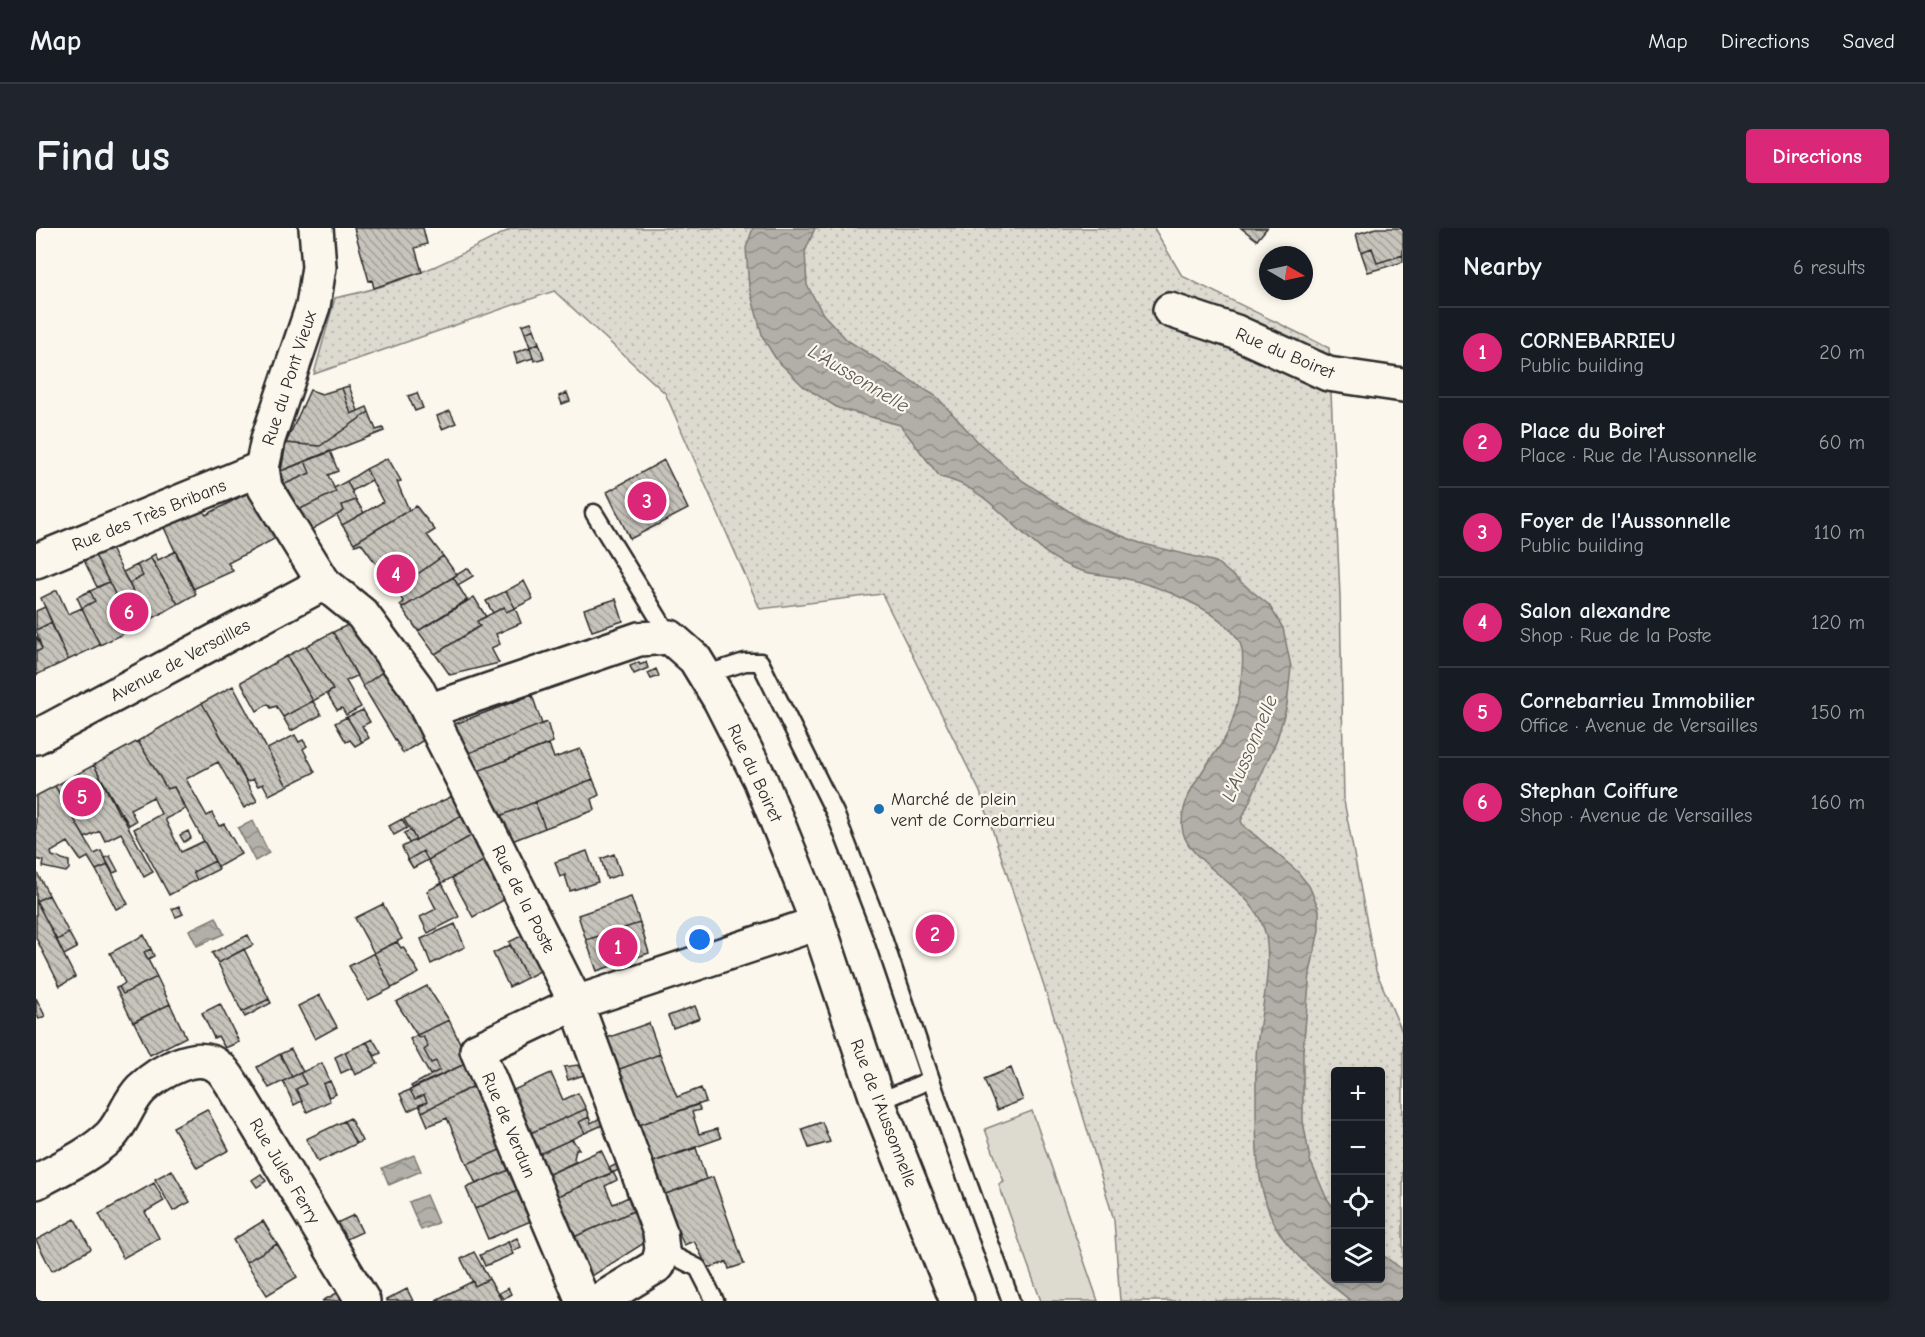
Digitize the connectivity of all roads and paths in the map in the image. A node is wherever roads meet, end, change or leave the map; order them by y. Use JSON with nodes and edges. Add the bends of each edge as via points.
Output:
{"nodes":[{"id":1,"x":316,"y":228,"type":"edge"},
{"id":2,"x":1170,"y":310,"type":"dead end"},
{"id":3,"x":1403,"y":385,"type":"edge"},
{"id":4,"x":262,"y":468,"type":"junction"},
{"id":5,"x":594,"y":513,"type":"dead end"},
{"id":6,"x":36,"y":561,"type":"edge"},
{"id":7,"x":324,"y":583,"type":"junction"},
{"id":8,"x":670,"y":637,"type":"junction"},
{"id":9,"x":705,"y":675,"type":"junction"},
{"id":10,"x":428,"y":711,"type":"junction"},
{"id":11,"x":36,"y":737,"type":"edge"},
{"id":12,"x":818,"y":923,"type":"junction"},
{"id":13,"x":576,"y":1003,"type":"junction"},
{"id":14,"x":930,"y":1080,"type":"junction"},
{"id":15,"x":878,"y":1102,"type":"junction"},
{"id":16,"x":36,"y":1182,"type":"edge"},
{"id":17,"x":662,"y":1250,"type":"junction"},
{"id":18,"x":363,"y":1301,"type":"edge"},
{"id":19,"x":583,"y":1301,"type":"edge"},
{"id":20,"x":598,"y":1301,"type":"edge"},
{"id":21,"x":715,"y":1301,"type":"edge"},
{"id":22,"x":957,"y":1301,"type":"edge"},
{"id":23,"x":1011,"y":1301,"type":"edge"}],
"edges":[{"from":1,"to":4,"type":"street","name":"Rue du Pont Vieux","via":[[320,267],[313,306]]},
{"from":2,"to":3,"type":"street","name":"Rue du Boiret","via":[[1236,332],[1328,374]]},
{"from":4,"to":6,"type":"street","name":"Rue des Très Bribans"},
{"from":4,"to":7,"type":"street","name":"Rue du Pont Vieux","via":[[265,488]]},
{"from":5,"to":8,"type":"lane"},
{"from":7,"to":10,"type":"street","name":"Rue de la Poste","via":[[362,614],[416,687]]},
{"from":7,"to":11,"type":"street","name":"Avenue de Versailles"},
{"from":8,"to":9,"type":"street","name":"Rue du Boiret","via":[[695,659]]},
{"from":8,"to":10,"type":"street","via":[[639,639]]},
{"from":9,"to":12,"type":"street","name":"Rue du Boiret","via":[[760,779]]},
{"from":9,"to":14,"type":"lane","via":[[745,662],[760,662],[836,813]]},
{"from":10,"to":13,"type":"street","name":"Rue de la Poste"},
{"from":12,"to":13,"type":"street"},
{"from":12,"to":15,"type":"street","name":"Rue de l'Aussonnelle"},
{"from":13,"to":17,"type":"street","name":"Rue de la Poste","via":[[660,1232]]},
{"from":13,"to":19,"type":"street","name":"Rue de Verdun","via":[[477,1050]]},
{"from":14,"to":15,"type":"lane"},
{"from":14,"to":23,"type":"lane"},
{"from":15,"to":22,"type":"street","name":"Rue de l'Aussonnelle"},
{"from":16,"to":18,"type":"street","name":"Rue Jules Ferry","via":[[91,1152],[112,1134],[141,1090],[171,1068],[210,1062],[220,1068],[236,1090]]},
{"from":17,"to":20,"type":"street","via":[[658,1265]]},
{"from":17,"to":21,"type":"lane","via":[[698,1268]]}]}
